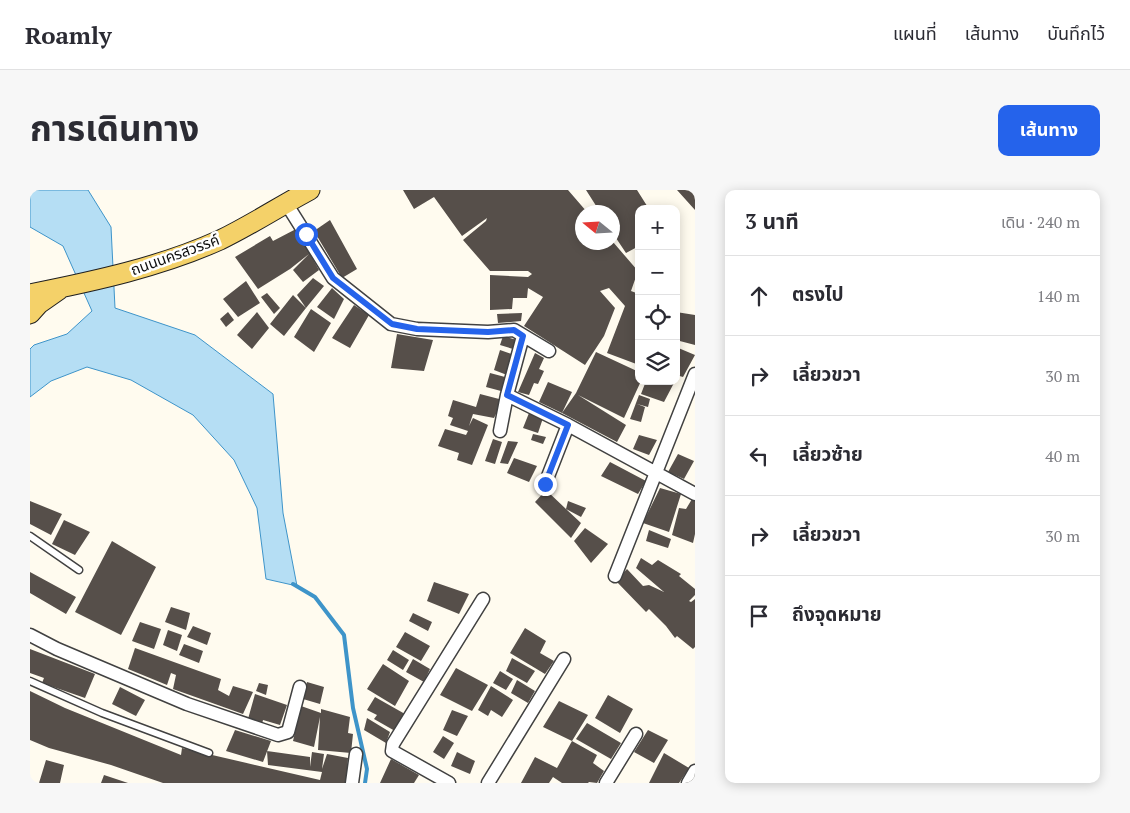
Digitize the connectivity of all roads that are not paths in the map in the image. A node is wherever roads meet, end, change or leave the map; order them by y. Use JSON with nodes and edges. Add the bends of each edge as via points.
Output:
{"nodes":[{"id":1,"x":310,"y":190,"type":"edge"},
{"id":2,"x":286,"y":203,"type":"junction"},
{"id":3,"x":68,"y":286,"type":"junction"},
{"id":4,"x":30,"y":294,"type":"edge"},
{"id":5,"x":30,"y":314,"type":"edge"},
{"id":6,"x":523,"y":336,"type":"junction"},
{"id":7,"x":549,"y":351,"type":"dead end"},
{"id":8,"x":695,"y":374,"type":"edge"},
{"id":9,"x":507,"y":395,"type":"junction"},
{"id":10,"x":568,"y":425,"type":"junction"},
{"id":11,"x":500,"y":431,"type":"dead end"},
{"id":12,"x":655,"y":472,"type":"junction"},
{"id":13,"x":545,"y":484,"type":"dead end"},
{"id":14,"x":695,"y":494,"type":"edge"},
{"id":15,"x":30,"y":536,"type":"edge"},
{"id":16,"x":79,"y":570,"type":"dead end"},
{"id":17,"x":615,"y":576,"type":"dead end"},
{"id":18,"x":483,"y":599,"type":"dead end"},
{"id":19,"x":30,"y":635,"type":"edge"},
{"id":20,"x":564,"y":659,"type":"dead end"},
{"id":21,"x":30,"y":682,"type":"edge"},
{"id":22,"x":300,"y":687,"type":"dead end"},
{"id":23,"x":636,"y":734,"type":"dead end"},
{"id":24,"x":209,"y":753,"type":"dead end"},
{"id":25,"x":356,"y":754,"type":"dead end"},
{"id":26,"x":695,"y":771,"type":"edge"},
{"id":27,"x":352,"y":783,"type":"edge"},
{"id":28,"x":449,"y":783,"type":"edge"},
{"id":29,"x":488,"y":783,"type":"edge"},
{"id":30,"x":606,"y":783,"type":"edge"},
{"id":31,"x":688,"y":783,"type":"edge"}],
"edges":[{"from":1,"to":2,"type":"main road","name":"ถนนนครสวรรค์"},
{"from":2,"to":3,"type":"main road","name":"ถนนนครสวรรค์","via":[[214,242],[171,259]]},
{"from":2,"to":6,"type":"street","via":[[333,278],[392,324],[417,329],[514,330]]},
{"from":3,"to":4,"type":"main road","name":"ถนนนครสวรรค์"},
{"from":3,"to":5,"type":"main road","via":[[39,304]]},
{"from":6,"to":7,"type":"street"},
{"from":6,"to":9,"type":"street"},
{"from":8,"to":12,"type":"street"},
{"from":9,"to":10,"type":"street"},
{"from":9,"to":11,"type":"street"},
{"from":10,"to":12,"type":"street"},
{"from":10,"to":13,"type":"street"},
{"from":12,"to":14,"type":"street"},
{"from":12,"to":17,"type":"street"},
{"from":15,"to":16,"type":"lane"},
{"from":18,"to":28,"type":"street","via":[[393,744],[392,751]]},
{"from":19,"to":22,"type":"street","via":[[187,704],[278,736],[288,732]]},
{"from":20,"to":29,"type":"street"},
{"from":21,"to":24,"type":"lane"},
{"from":23,"to":30,"type":"street"},
{"from":25,"to":27,"type":"street"},
{"from":26,"to":31,"type":"street"}]}
